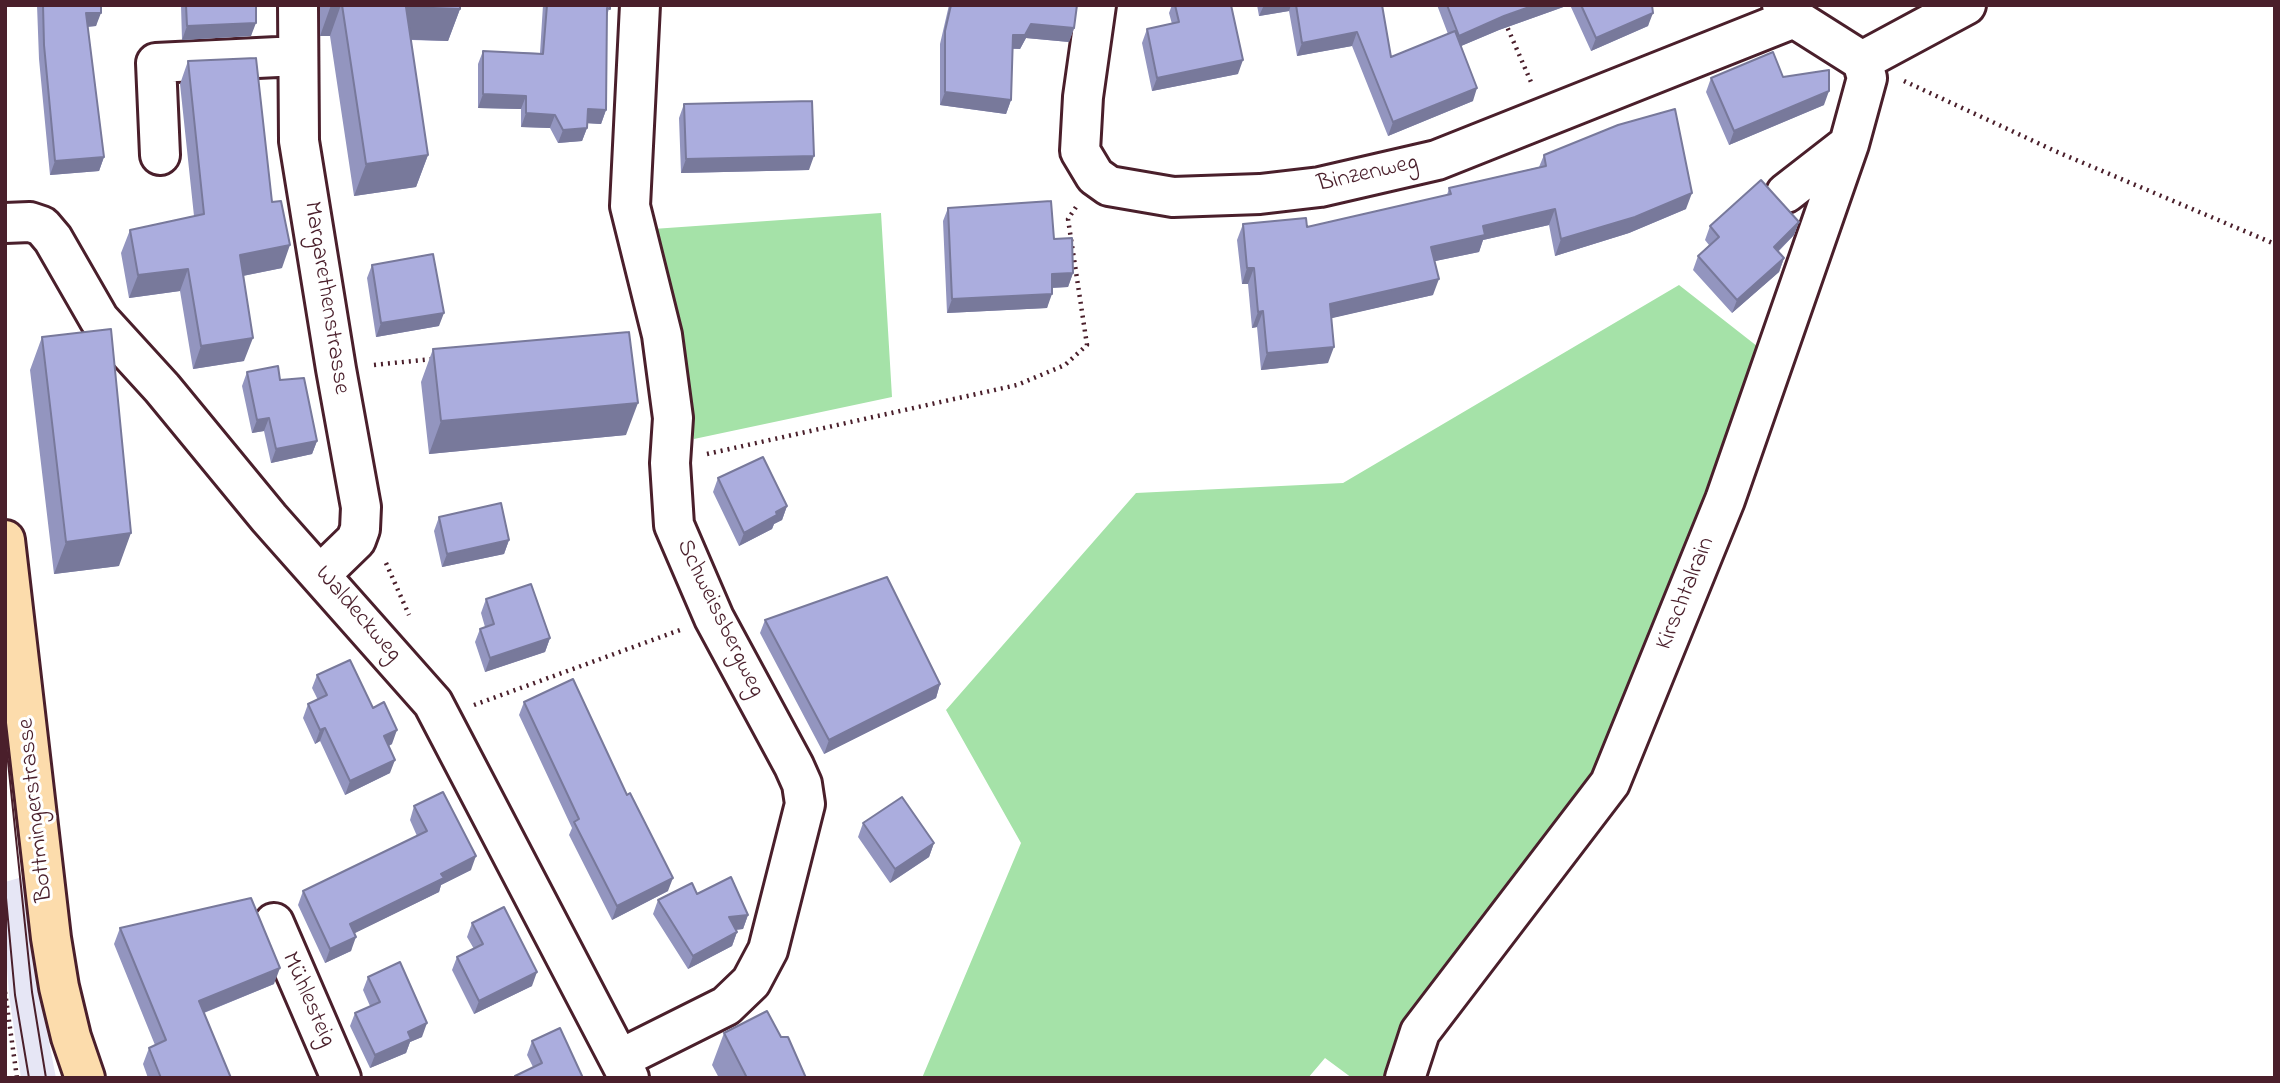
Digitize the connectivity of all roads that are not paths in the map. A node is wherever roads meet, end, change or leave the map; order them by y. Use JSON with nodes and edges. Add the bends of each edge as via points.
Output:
{"nodes":[{"id":1,"x":298,"y":5,"type":"edge"},
{"id":2,"x":640,"y":5,"type":"edge"},
{"id":3,"x":1096,"y":5,"type":"edge"},
{"id":4,"x":1966,"y":5,"type":"edge"},
{"id":5,"x":1788,"y":12,"type":"edge"},
{"id":6,"x":298,"y":56,"type":"junction"},
{"id":7,"x":1862,"y":61,"type":"junction"},
{"id":8,"x":1849,"y":144,"type":"junction"},
{"id":9,"x":160,"y":155,"type":"dead end"},
{"id":10,"x":1786,"y":193,"type":"dead end"},
{"id":11,"x":5,"y":223,"type":"edge"},
{"id":12,"x":5,"y":540,"type":"edge"},
{"id":13,"x":321,"y":574,"type":"junction"},
{"id":14,"x":14,"y":682,"type":"edge"},
{"id":15,"x":274,"y":923,"type":"dead end"},
{"id":16,"x":625,"y":1069,"type":"edge"},
{"id":17,"x":85,"y":1078,"type":"edge"},
{"id":18,"x":341,"y":1078,"type":"edge"},
{"id":19,"x":1405,"y":1078,"type":"edge"}],
"edges":[{"from":1,"to":6,"type":"street","name":"Margarethenstrasse"},
{"from":2,"to":16,"type":"street","name":"Schweissbergweg","via":[[630,206],[662,335],[673,418],[674,526],[714,618],[794,766],[805,804],[768,950],[751,982],[726,1006]]},
{"from":3,"to":5,"type":"street","name":"Binzenweg","via":[[1080,151],[1095,176],[1109,186],[1173,197],[1320,187],[1437,160]]},
{"from":4,"to":7,"type":"street"},
{"from":5,"to":7,"type":"street"},
{"from":6,"to":9,"type":"street","via":[[156,63]]},
{"from":6,"to":13,"type":"street","name":"Margarethenstrasse","via":[[299,141],[361,507],[356,540]]},
{"from":7,"to":8,"type":"street","name":"Kirschtalrain","via":[[1867,78]]},
{"from":8,"to":10,"type":"street"},
{"from":8,"to":19,"type":"street","name":"Kirschtalrain","via":[[1725,500],[1610,783],[1420,1032]]},
{"from":11,"to":13,"type":"street","name":"Waldeckweg","via":[[42,226],[99,319]]},
{"from":12,"to":14,"type":"main road","name":"Bottmingerstrasse"},
{"from":13,"to":16,"type":"street","name":"Waldeckweg","via":[[433,703]]},
{"from":14,"to":17,"type":"main road","name":"Bottmingerstrasse","via":[[55,962]]},
{"from":15,"to":18,"type":"street","name":"Mühlesteig"}]}
